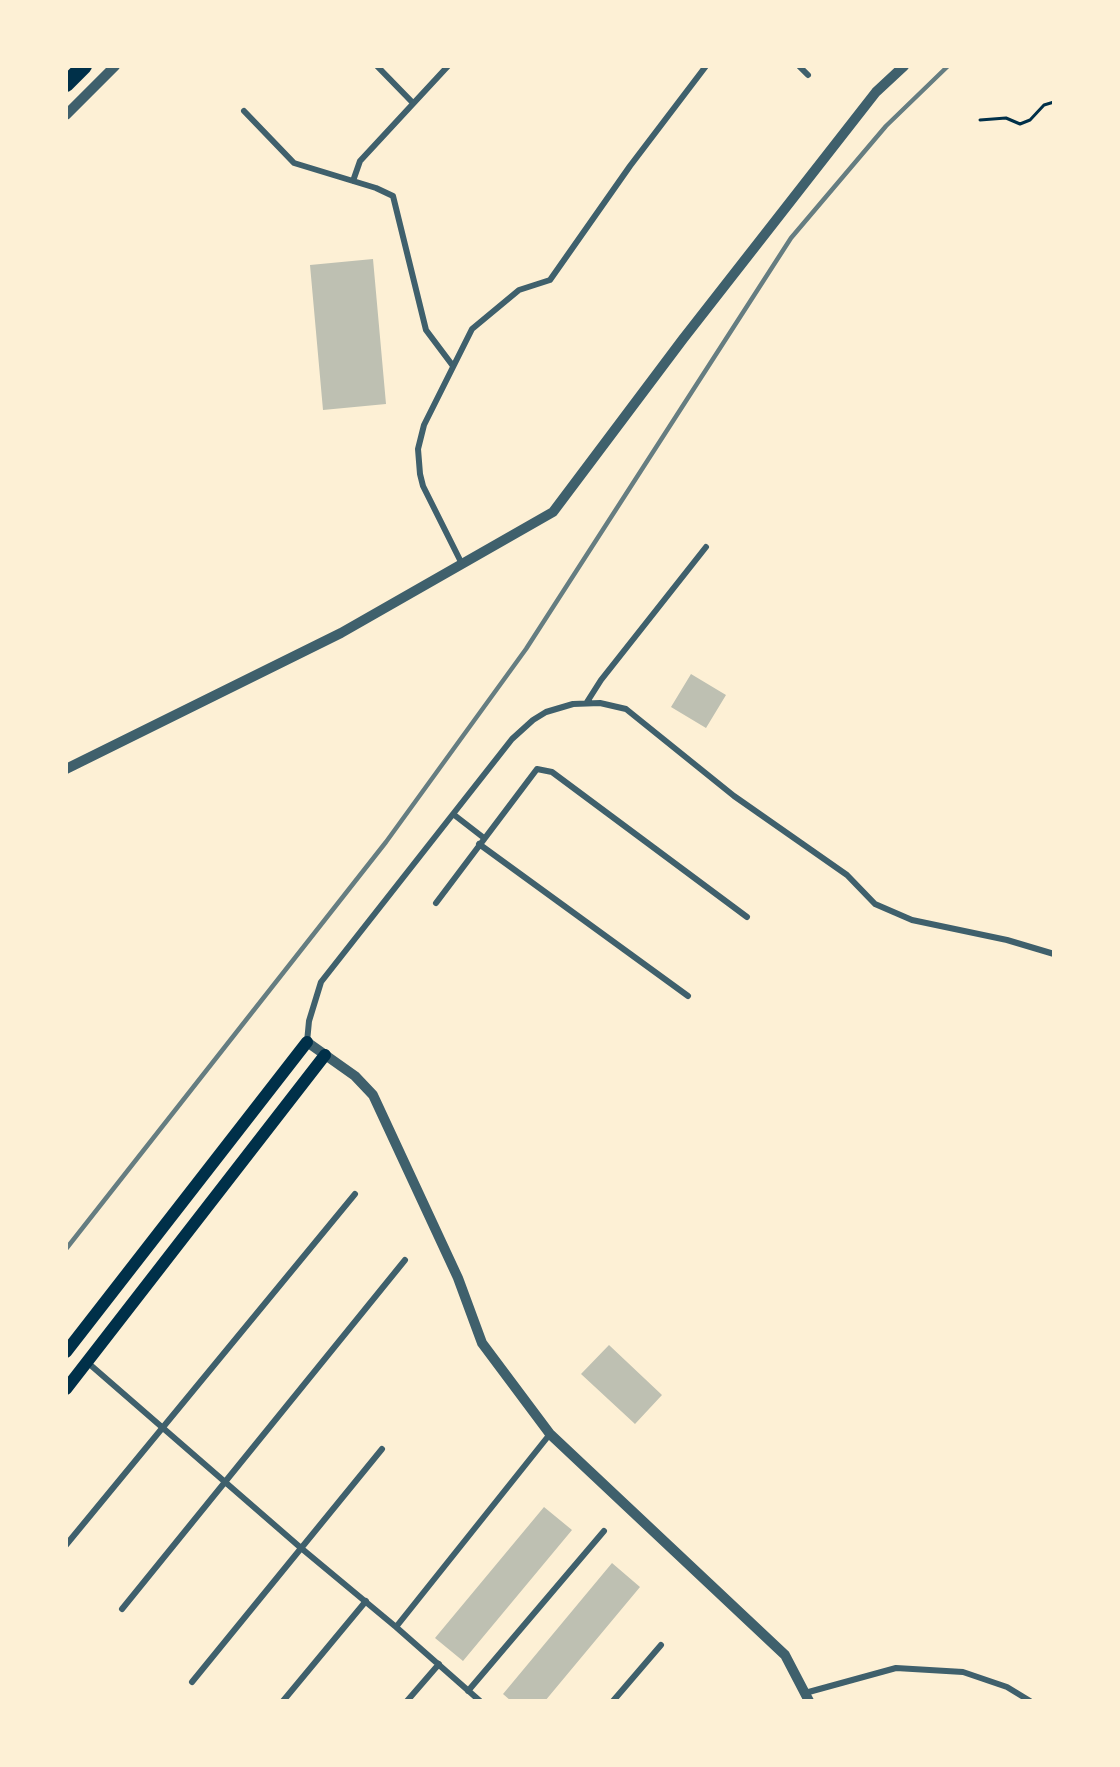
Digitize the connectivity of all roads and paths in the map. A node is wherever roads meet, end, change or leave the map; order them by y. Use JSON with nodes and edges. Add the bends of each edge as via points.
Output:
{"nodes":[{"id":1,"x":84,"y":66,"type":"edge"},
{"id":2,"x":115,"y":66,"type":"edge"},
{"id":3,"x":376,"y":66,"type":"edge"},
{"id":4,"x":448,"y":66,"type":"edge"},
{"id":5,"x":706,"y":66,"type":"edge"},
{"id":6,"x":799,"y":66,"type":"edge"},
{"id":7,"x":904,"y":66,"type":"edge"},
{"id":8,"x":808,"y":75,"type":"dead end"},
{"id":9,"x":66,"y":84,"type":"edge"},
{"id":10,"x":1054,"y":102,"type":"edge"},
{"id":11,"x":413,"y":103,"type":"junction"},
{"id":12,"x":244,"y":111,"type":"dead end"},
{"id":13,"x":66,"y":115,"type":"edge"},
{"id":14,"x":980,"y":120,"type":"dead end"},
{"id":15,"x":353,"y":181,"type":"junction"},
{"id":16,"x":453,"y":366,"type":"junction"},
{"id":17,"x":706,"y":547,"type":"dead end"},
{"id":18,"x":462,"y":564,"type":"junction"},
{"id":19,"x":587,"y":702,"type":"junction"},
{"id":20,"x":66,"y":769,"type":"edge"},
{"id":21,"x":453,"y":814,"type":"junction"},
{"id":22,"x":481,"y":841,"type":"junction"},
{"id":23,"x":436,"y":903,"type":"dead end"},
{"id":24,"x":747,"y":917,"type":"dead end"},
{"id":25,"x":1054,"y":954,"type":"edge"},
{"id":26,"x":688,"y":996,"type":"dead end"},
{"id":27,"x":307,"y":1042,"type":"junction"},
{"id":28,"x":325,"y":1055,"type":"junction"},
{"id":29,"x":355,"y":1194,"type":"dead end"},
{"id":30,"x":405,"y":1260,"type":"dead end"},
{"id":31,"x":66,"y":1352,"type":"edge"},
{"id":32,"x":87,"y":1362,"type":"junction"},
{"id":33,"x":66,"y":1389,"type":"edge"},
{"id":34,"x":162,"y":1428,"type":"junction"},
{"id":35,"x":550,"y":1434,"type":"junction"},
{"id":36,"x":382,"y":1449,"type":"dead end"},
{"id":37,"x":225,"y":1482,"type":"junction"},
{"id":38,"x":604,"y":1531,"type":"dead end"},
{"id":39,"x":66,"y":1545,"type":"edge"},
{"id":40,"x":301,"y":1548,"type":"junction"},
{"id":41,"x":366,"y":1601,"type":"junction"},
{"id":42,"x":122,"y":1609,"type":"dead end"},
{"id":43,"x":396,"y":1627,"type":"junction"},
{"id":44,"x":661,"y":1645,"type":"dead end"},
{"id":45,"x":439,"y":1664,"type":"junction"},
{"id":46,"x":192,"y":1682,"type":"dead end"},
{"id":47,"x":468,"y":1690,"type":"junction"},
{"id":48,"x":807,"y":1697,"type":"edge"},
{"id":49,"x":283,"y":1701,"type":"edge"},
{"id":50,"x":407,"y":1701,"type":"edge"},
{"id":51,"x":480,"y":1701,"type":"edge"},
{"id":52,"x":613,"y":1701,"type":"edge"},
{"id":53,"x":1030,"y":1701,"type":"edge"}],
"edges":[{"from":1,"to":9,"type":"highway"},
{"from":2,"to":13,"type":"street"},
{"from":3,"to":11,"type":"street"},
{"from":4,"to":11,"type":"street"},
{"from":5,"to":16,"type":"street","via":[[550,280],[519,290],[472,329]]},
{"from":6,"to":8,"type":"street"},
{"from":7,"to":18,"type":"street","via":[[876,92],[553,512]]},
{"from":10,"to":14,"type":"path","via":[[1020,124],[1006,118]]},
{"from":11,"to":15,"type":"street","via":[[360,161]]},
{"from":12,"to":15,"type":"street","via":[[294,163]]},
{"from":15,"to":16,"type":"street","via":[[393,196],[426,330]]},
{"from":16,"to":18,"type":"street","via":[[424,424],[418,461],[423,486]]},
{"from":17,"to":19,"type":"street"},
{"from":18,"to":20,"type":"street","via":[[341,633]]},
{"from":19,"to":21,"type":"street","via":[[546,712],[522,729]]},
{"from":19,"to":25,"type":"street","via":[[626,710],[734,796],[847,875],[875,904],[912,920]]},
{"from":21,"to":22,"type":"street"},
{"from":21,"to":27,"type":"street","via":[[321,982]]},
{"from":22,"to":23,"type":"street"},
{"from":22,"to":24,"type":"street","via":[[537,769],[552,772]]},
{"from":22,"to":26,"type":"street"},
{"from":27,"to":28,"type":"street"},
{"from":27,"to":31,"type":"main road"},
{"from":28,"to":32,"type":"main road"},
{"from":28,"to":35,"type":"street","via":[[355,1076],[373,1095],[458,1278],[482,1343]]},
{"from":29,"to":34,"type":"street"},
{"from":30,"to":37,"type":"street"},
{"from":32,"to":33,"type":"main road"},
{"from":32,"to":34,"type":"street"},
{"from":34,"to":37,"type":"street"},
{"from":34,"to":39,"type":"street"},
{"from":35,"to":43,"type":"street"},
{"from":35,"to":48,"type":"street","via":[[785,1655]]},
{"from":36,"to":40,"type":"street"},
{"from":37,"to":40,"type":"street"},
{"from":37,"to":42,"type":"street"},
{"from":38,"to":47,"type":"street"},
{"from":40,"to":41,"type":"street"},
{"from":40,"to":46,"type":"street"},
{"from":41,"to":43,"type":"street"},
{"from":41,"to":49,"type":"street"},
{"from":43,"to":45,"type":"street"},
{"from":44,"to":52,"type":"street"},
{"from":45,"to":47,"type":"street"},
{"from":45,"to":50,"type":"street"},
{"from":47,"to":51,"type":"street"},
{"from":48,"to":53,"type":"street","via":[[896,1668],[963,1672],[1007,1687]]}]}
